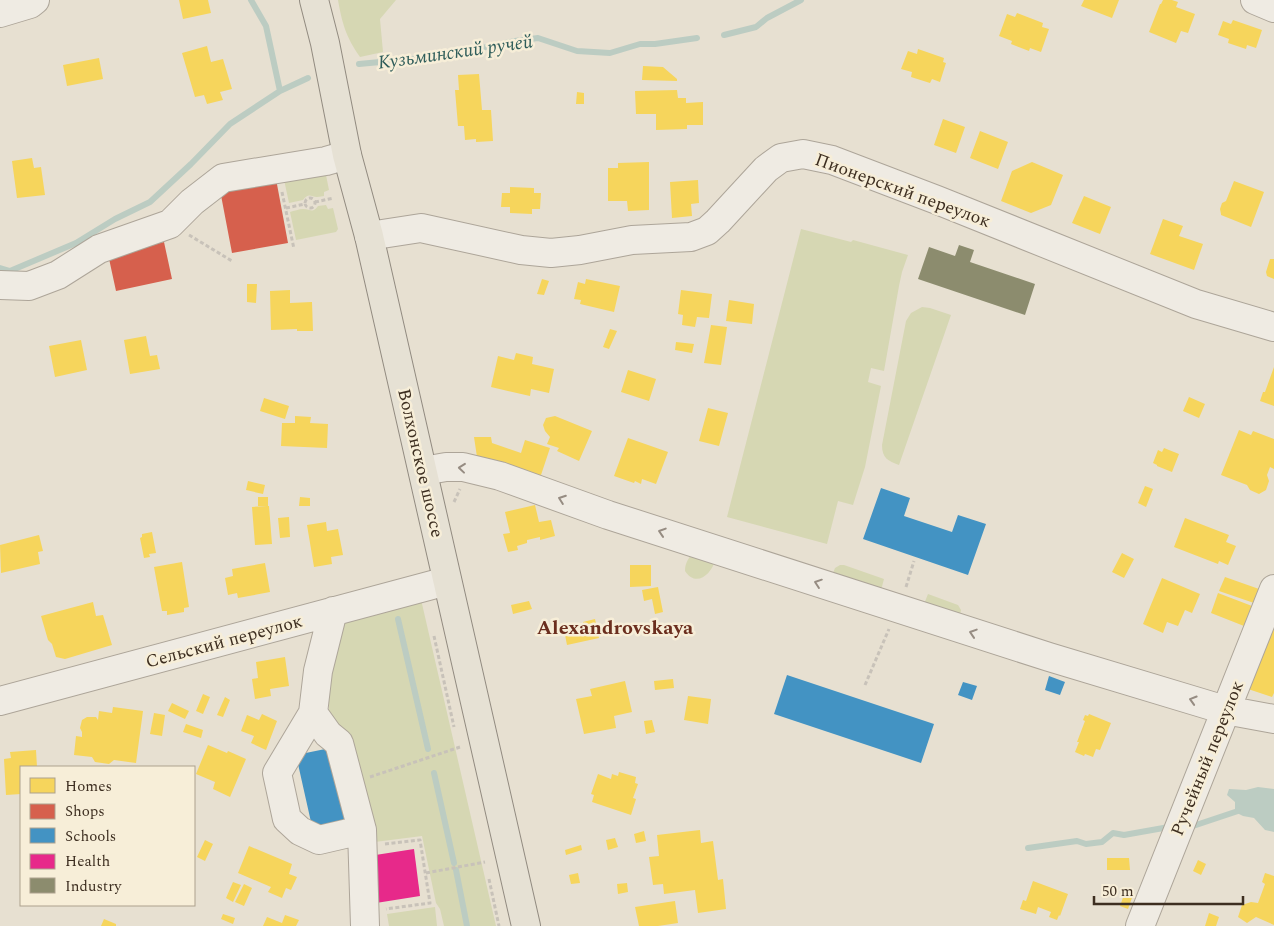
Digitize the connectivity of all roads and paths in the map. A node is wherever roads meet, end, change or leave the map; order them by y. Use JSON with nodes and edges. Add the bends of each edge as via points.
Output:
{"nodes":[{"id":1,"x":35,"y":0,"type":"edge"},
{"id":2,"x":314,"y":0,"type":"edge"},
{"id":3,"x":1255,"y":0,"type":"edge"},
{"id":4,"x":1274,"y":8,"type":"edge"},
{"id":5,"x":0,"y":13,"type":"edge"},
{"id":6,"x":347,"y":155,"type":"junction"},
{"id":7,"x":281,"y":185,"type":"dead end"},
{"id":8,"x":334,"y":198,"type":"dead end"},
{"id":9,"x":316,"y":202,"type":"junction"},
{"id":10,"x":305,"y":204,"type":"junction"},
{"id":11,"x":286,"y":208,"type":"junction"},
{"id":12,"x":183,"y":232,"type":"dead end"},
{"id":13,"x":369,"y":236,"type":"junction"},
{"id":14,"x":294,"y":249,"type":"dead end"},
{"id":15,"x":232,"y":261,"type":"dead end"},
{"id":16,"x":0,"y":285,"type":"edge"},
{"id":17,"x":1274,"y":327,"type":"edge"},
{"id":18,"x":423,"y":471,"type":"junction"},
{"id":19,"x":447,"y":581,"type":"junction"},
{"id":20,"x":1274,"y":590,"type":"edge"},
{"id":21,"x":333,"y":612,"type":"junction"},
{"id":22,"x":890,"y":625,"type":"dead end"},
{"id":23,"x":865,"y":685,"type":"dead end"},
{"id":24,"x":0,"y":701,"type":"edge"},
{"id":25,"x":1225,"y":710,"type":"junction"},
{"id":26,"x":313,"y":713,"type":"junction"},
{"id":27,"x":1274,"y":719,"type":"edge"},
{"id":28,"x":460,"y":748,"type":"dead end"},
{"id":29,"x":350,"y":783,"type":"junction"},
{"id":30,"x":362,"y":839,"type":"junction"},
{"id":31,"x":485,"y":862,"type":"dead end"},
{"id":32,"x":426,"y":873,"type":"junction"},
{"id":33,"x":365,"y":919,"type":"edge"},
{"id":34,"x":526,"y":926,"type":"edge"},
{"id":35,"x":1140,"y":926,"type":"edge"}],
"edges":[{"from":1,"to":5,"type":"street"},
{"from":2,"to":6,"type":"main road","name":"Волхонское шоссе"},
{"from":3,"to":4,"type":"street"},
{"from":6,"to":13,"type":"main road","name":"Волхонское шоссе"},
{"from":6,"to":16,"type":"street","via":[[223,178],[170,224],[99,249],[58,274],[29,286]]},
{"from":7,"to":11,"type":"path"},
{"from":8,"to":9,"type":"path"},
{"from":9,"to":10,"type":"path","via":[[309,198]]},
{"from":9,"to":10,"type":"path","via":[[312,208]]},
{"from":10,"to":11,"type":"path"},
{"from":11,"to":14,"type":"path"},
{"from":12,"to":15,"type":"path"},
{"from":13,"to":17,"type":"street","name":"Пионерский переулок","via":[[421,228],[521,250],[551,253],[632,240],[691,237],[707,231],[718,221],[766,168],[781,158],[803,154],[832,160],[937,200],[1196,304]]},
{"from":13,"to":18,"type":"main road","name":"Волхонское шоссе"},
{"from":18,"to":19,"type":"main road","name":"Волхонское шоссе"},
{"from":25,"to":18,"type":"street","one_way":true,"via":[[1019,648],[608,515],[500,476],[463,467]]},
{"from":19,"to":21,"type":"street","name":"Сельский переулок"},
{"from":19,"to":34,"type":"main road","name":"Волхонское шоссе"},
{"from":20,"to":25,"type":"street","name":"Ручейный переулок"},
{"from":21,"to":24,"type":"street","name":"Сельский переулок"},
{"from":21,"to":26,"type":"street","via":[[318,671]]},
{"from":22,"to":23,"type":"path"},
{"from":25,"to":27,"type":"street"},
{"from":25,"to":35,"type":"street","name":"Ручейный переулок"},
{"from":26,"to":29,"type":"street","via":[[339,743]]},
{"from":26,"to":30,"type":"street","via":[[277,773],[287,819],[300,831],[319,840]]},
{"from":28,"to":29,"type":"path"},
{"from":29,"to":30,"type":"street"},
{"from":30,"to":32,"type":"path","via":[[420,840]]},
{"from":30,"to":33,"type":"street"},
{"from":31,"to":32,"type":"path"},
{"from":32,"to":33,"type":"path","via":[[430,903]]}]}
